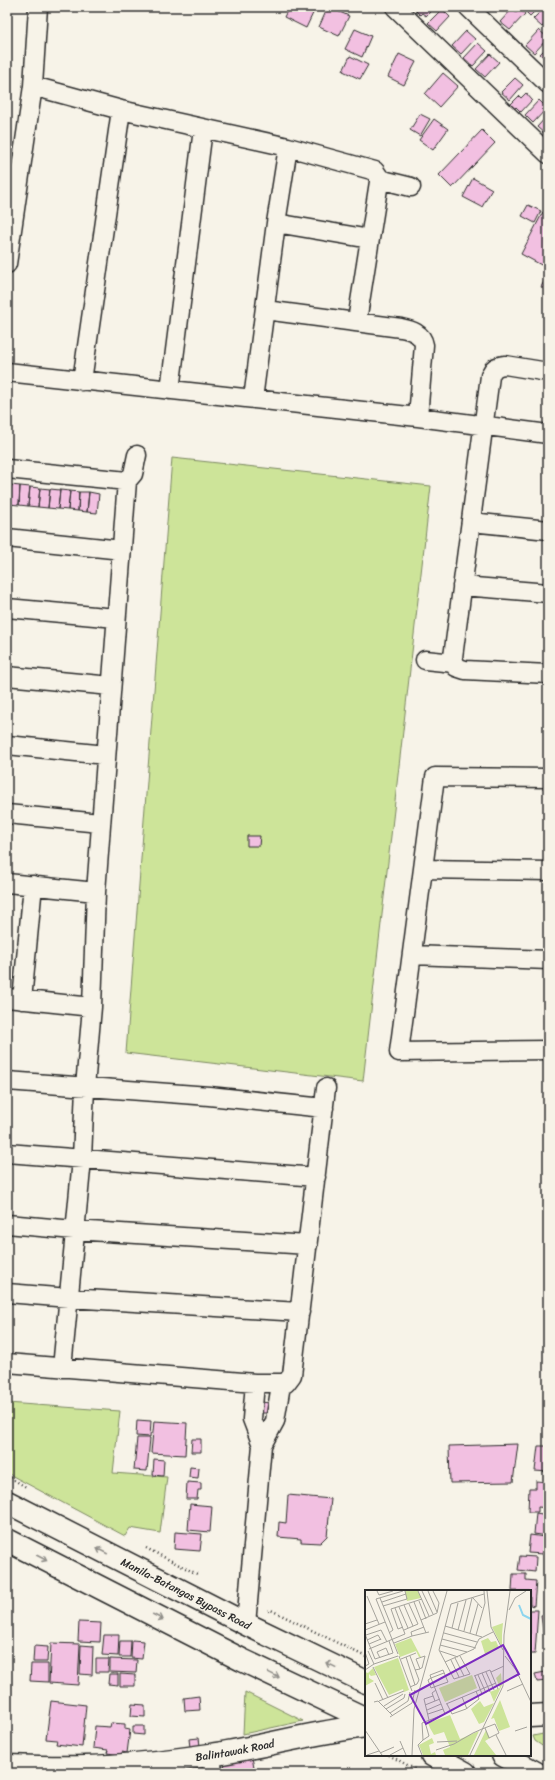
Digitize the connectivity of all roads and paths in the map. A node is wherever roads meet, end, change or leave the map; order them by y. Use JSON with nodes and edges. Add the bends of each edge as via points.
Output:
{"nodes":[{"id":1,"x":395,"y":7,"type":"edge"},
{"id":2,"x":468,"y":7,"type":"edge"},
{"id":3,"x":33,"y":8,"type":"edge"},
{"id":4,"x":548,"y":84,"type":"edge"},
{"id":5,"x":33,"y":86,"type":"junction"},
{"id":6,"x":122,"y":110,"type":"junction"},
{"id":7,"x":203,"y":129,"type":"junction"},
{"id":8,"x":288,"y":147,"type":"junction"},
{"id":9,"x":548,"y":154,"type":"edge"},
{"id":10,"x":379,"y":179,"type":"junction"},
{"id":11,"x":412,"y":187,"type":"dead end"},
{"id":12,"x":276,"y":223,"type":"junction"},
{"id":13,"x":370,"y":239,"type":"junction"},
{"id":14,"x":7,"y":264,"type":"edge"},
{"id":15,"x":265,"y":310,"type":"junction"},
{"id":16,"x":357,"y":321,"type":"junction"},
{"id":17,"x":7,"y":372,"type":"edge"},
{"id":18,"x":548,"y":372,"type":"edge"},
{"id":19,"x":82,"y":381,"type":"junction"},
{"id":20,"x":170,"y":390,"type":"junction"},
{"id":21,"x":253,"y":399,"type":"junction"},
{"id":22,"x":418,"y":417,"type":"junction"},
{"id":23,"x":483,"y":425,"type":"junction"},
{"id":24,"x":548,"y":434,"type":"edge"},
{"id":25,"x":137,"y":455,"type":"dead end"},
{"id":26,"x":7,"y":469,"type":"edge"},
{"id":27,"x":127,"y":481,"type":"junction"},
{"id":28,"x":471,"y":522,"type":"junction"},
{"id":29,"x":548,"y":530,"type":"edge"},
{"id":30,"x":7,"y":538,"type":"edge"},
{"id":31,"x":122,"y":550,"type":"junction"},
{"id":32,"x":462,"y":586,"type":"junction"},
{"id":33,"x":548,"y":593,"type":"edge"},
{"id":34,"x":7,"y":608,"type":"edge"},
{"id":35,"x":116,"y":618,"type":"junction"},
{"id":36,"x":425,"y":660,"type":"dead end"},
{"id":37,"x":454,"y":663,"type":"junction"},
{"id":38,"x":548,"y":674,"type":"edge"},
{"id":39,"x":7,"y":676,"type":"edge"},
{"id":40,"x":111,"y":686,"type":"junction"},
{"id":41,"x":7,"y":745,"type":"edge"},
{"id":42,"x":106,"y":756,"type":"junction"},
{"id":43,"x":548,"y":778,"type":"edge"},
{"id":44,"x":7,"y":814,"type":"edge"},
{"id":45,"x":100,"y":823,"type":"junction"},
{"id":46,"x":423,"y":869,"type":"junction"},
{"id":47,"x":548,"y":871,"type":"edge"},
{"id":48,"x":7,"y":883,"type":"edge"},
{"id":49,"x":33,"y":885,"type":"junction"},
{"id":50,"x":96,"y":892,"type":"junction"},
{"id":51,"x":412,"y":955,"type":"junction"},
{"id":52,"x":548,"y":960,"type":"edge"},
{"id":53,"x":14,"y":999,"type":"edge"},
{"id":54,"x":92,"y":1007,"type":"junction"},
{"id":55,"x":548,"y":1050,"type":"edge"},
{"id":56,"x":7,"y":1081,"type":"edge"},
{"id":57,"x":85,"y":1087,"type":"junction"},
{"id":58,"x":326,"y":1088,"type":"dead end"},
{"id":59,"x":324,"y":1108,"type":"junction"},
{"id":60,"x":7,"y":1153,"type":"edge"},
{"id":61,"x":82,"y":1159,"type":"junction"},
{"id":62,"x":316,"y":1177,"type":"junction"},
{"id":63,"x":7,"y":1224,"type":"edge"},
{"id":64,"x":74,"y":1230,"type":"junction"},
{"id":65,"x":308,"y":1245,"type":"junction"},
{"id":66,"x":7,"y":1293,"type":"edge"},
{"id":67,"x":69,"y":1298,"type":"junction"},
{"id":68,"x":300,"y":1312,"type":"junction"},
{"id":69,"x":7,"y":1363,"type":"edge"},
{"id":70,"x":62,"y":1368,"type":"junction"},
{"id":71,"x":256,"y":1383,"type":"junction"},
{"id":72,"x":281,"y":1385,"type":"junction"},
{"id":73,"x":262,"y":1445,"type":"junction"},
{"id":74,"x":7,"y":1502,"type":"edge"},
{"id":75,"x":7,"y":1540,"type":"edge"},
{"id":76,"x":265,"y":1612,"type":"dead end"},
{"id":77,"x":246,"y":1624,"type":"junction"},
{"id":78,"x":365,"y":1657,"type":"edge"},
{"id":79,"x":365,"y":1682,"type":"edge"},
{"id":80,"x":548,"y":1715,"type":"edge"},
{"id":81,"x":531,"y":1716,"type":"edge"},
{"id":82,"x":365,"y":1719,"type":"edge"},
{"id":83,"x":365,"y":1726,"type":"edge"},
{"id":84,"x":391,"y":1756,"type":"edge"},
{"id":85,"x":434,"y":1756,"type":"edge"},
{"id":86,"x":505,"y":1756,"type":"edge"},
{"id":87,"x":212,"y":1764,"type":"edge"},
{"id":88,"x":7,"y":1766,"type":"edge"},
{"id":89,"x":421,"y":1773,"type":"edge"},
{"id":90,"x":465,"y":1773,"type":"edge"},
{"id":91,"x":536,"y":1773,"type":"edge"}],
"edges":[{"from":1,"to":9,"type":"street"},
{"from":2,"to":4,"type":"street"},
{"from":3,"to":5,"type":"street"},
{"from":5,"to":6,"type":"street"},
{"from":5,"to":14,"type":"street"},
{"from":6,"to":7,"type":"street"},
{"from":6,"to":19,"type":"street"},
{"from":7,"to":8,"type":"street"},
{"from":7,"to":20,"type":"street"},
{"from":8,"to":10,"type":"street","via":[[368,168],[375,171]]},
{"from":8,"to":12,"type":"street"},
{"from":10,"to":11,"type":"street"},
{"from":10,"to":13,"type":"street"},
{"from":12,"to":13,"type":"street"},
{"from":12,"to":15,"type":"street"},
{"from":13,"to":16,"type":"street"},
{"from":15,"to":16,"type":"street"},
{"from":15,"to":21,"type":"street"},
{"from":16,"to":22,"type":"street","via":[[412,331],[423,340]]},
{"from":17,"to":19,"type":"street"},
{"from":18,"to":23,"type":"street","via":[[497,366],[490,376]]},
{"from":19,"to":20,"type":"street"},
{"from":20,"to":21,"type":"street"},
{"from":21,"to":22,"type":"street"},
{"from":22,"to":23,"type":"street"},
{"from":23,"to":24,"type":"street"},
{"from":23,"to":28,"type":"street"},
{"from":25,"to":27,"type":"street","via":[[133,474]]},
{"from":26,"to":27,"type":"street"},
{"from":27,"to":31,"type":"street"},
{"from":28,"to":29,"type":"street"},
{"from":28,"to":32,"type":"street"},
{"from":30,"to":31,"type":"street"},
{"from":31,"to":35,"type":"street"},
{"from":32,"to":33,"type":"street"},
{"from":32,"to":37,"type":"street"},
{"from":34,"to":35,"type":"street"},
{"from":35,"to":40,"type":"street"},
{"from":36,"to":37,"type":"street"},
{"from":37,"to":38,"type":"street","via":[[456,667],[465,670]]},
{"from":39,"to":40,"type":"street"},
{"from":40,"to":42,"type":"street"},
{"from":41,"to":42,"type":"street"},
{"from":42,"to":45,"type":"street"},
{"from":43,"to":46,"type":"street","via":[[435,777]]},
{"from":44,"to":45,"type":"street"},
{"from":45,"to":50,"type":"street"},
{"from":46,"to":47,"type":"street"},
{"from":46,"to":51,"type":"street"},
{"from":48,"to":49,"type":"street"},
{"from":49,"to":50,"type":"street"},
{"from":49,"to":53,"type":"street"},
{"from":50,"to":54,"type":"street"},
{"from":51,"to":52,"type":"street"},
{"from":51,"to":55,"type":"street","via":[[399,1052]]},
{"from":53,"to":54,"type":"street"},
{"from":54,"to":57,"type":"street"},
{"from":56,"to":57,"type":"street"},
{"from":57,"to":59,"type":"street"},
{"from":57,"to":61,"type":"street"},
{"from":58,"to":59,"type":"street"},
{"from":59,"to":62,"type":"street"},
{"from":60,"to":61,"type":"street"},
{"from":61,"to":62,"type":"street"},
{"from":61,"to":64,"type":"street"},
{"from":62,"to":65,"type":"street"},
{"from":63,"to":64,"type":"street"},
{"from":64,"to":65,"type":"street"},
{"from":64,"to":67,"type":"street"},
{"from":65,"to":68,"type":"street"},
{"from":66,"to":67,"type":"street"},
{"from":67,"to":68,"type":"street"},
{"from":67,"to":70,"type":"street"},
{"from":68,"to":72,"type":"street","via":[[292,1376]]},
{"from":69,"to":70,"type":"street"},
{"from":70,"to":71,"type":"street"},
{"from":71,"to":72,"type":"street"},
{"from":71,"to":73,"type":"street","via":[[252,1419]]},
{"from":72,"to":73,"type":"street","via":[[275,1420]]},
{"from":73,"to":77,"type":"street"},
{"from":77,"to":74,"type":"main road","name":"Manila-Batangas Bypass Road","one_way":true},
{"from":75,"to":82,"type":"main road","one_way":true,"via":[[242,1660]]},
{"from":76,"to":78,"type":"path","via":[[271,1610]]},
{"from":79,"to":77,"type":"main road","name":"Manila-Batangas Bypass Road","one_way":true},
{"from":80,"to":81,"type":"main road"},
{"from":83,"to":87,"type":"main road","name":"Balintawak Road","via":[[283,1742]]},
{"from":84,"to":89,"type":"path"},
{"from":85,"to":90,"type":"main road"},
{"from":86,"to":91,"type":"main road"},
{"from":87,"to":88,"type":"main road","name":"Balintawak Road"}]}
